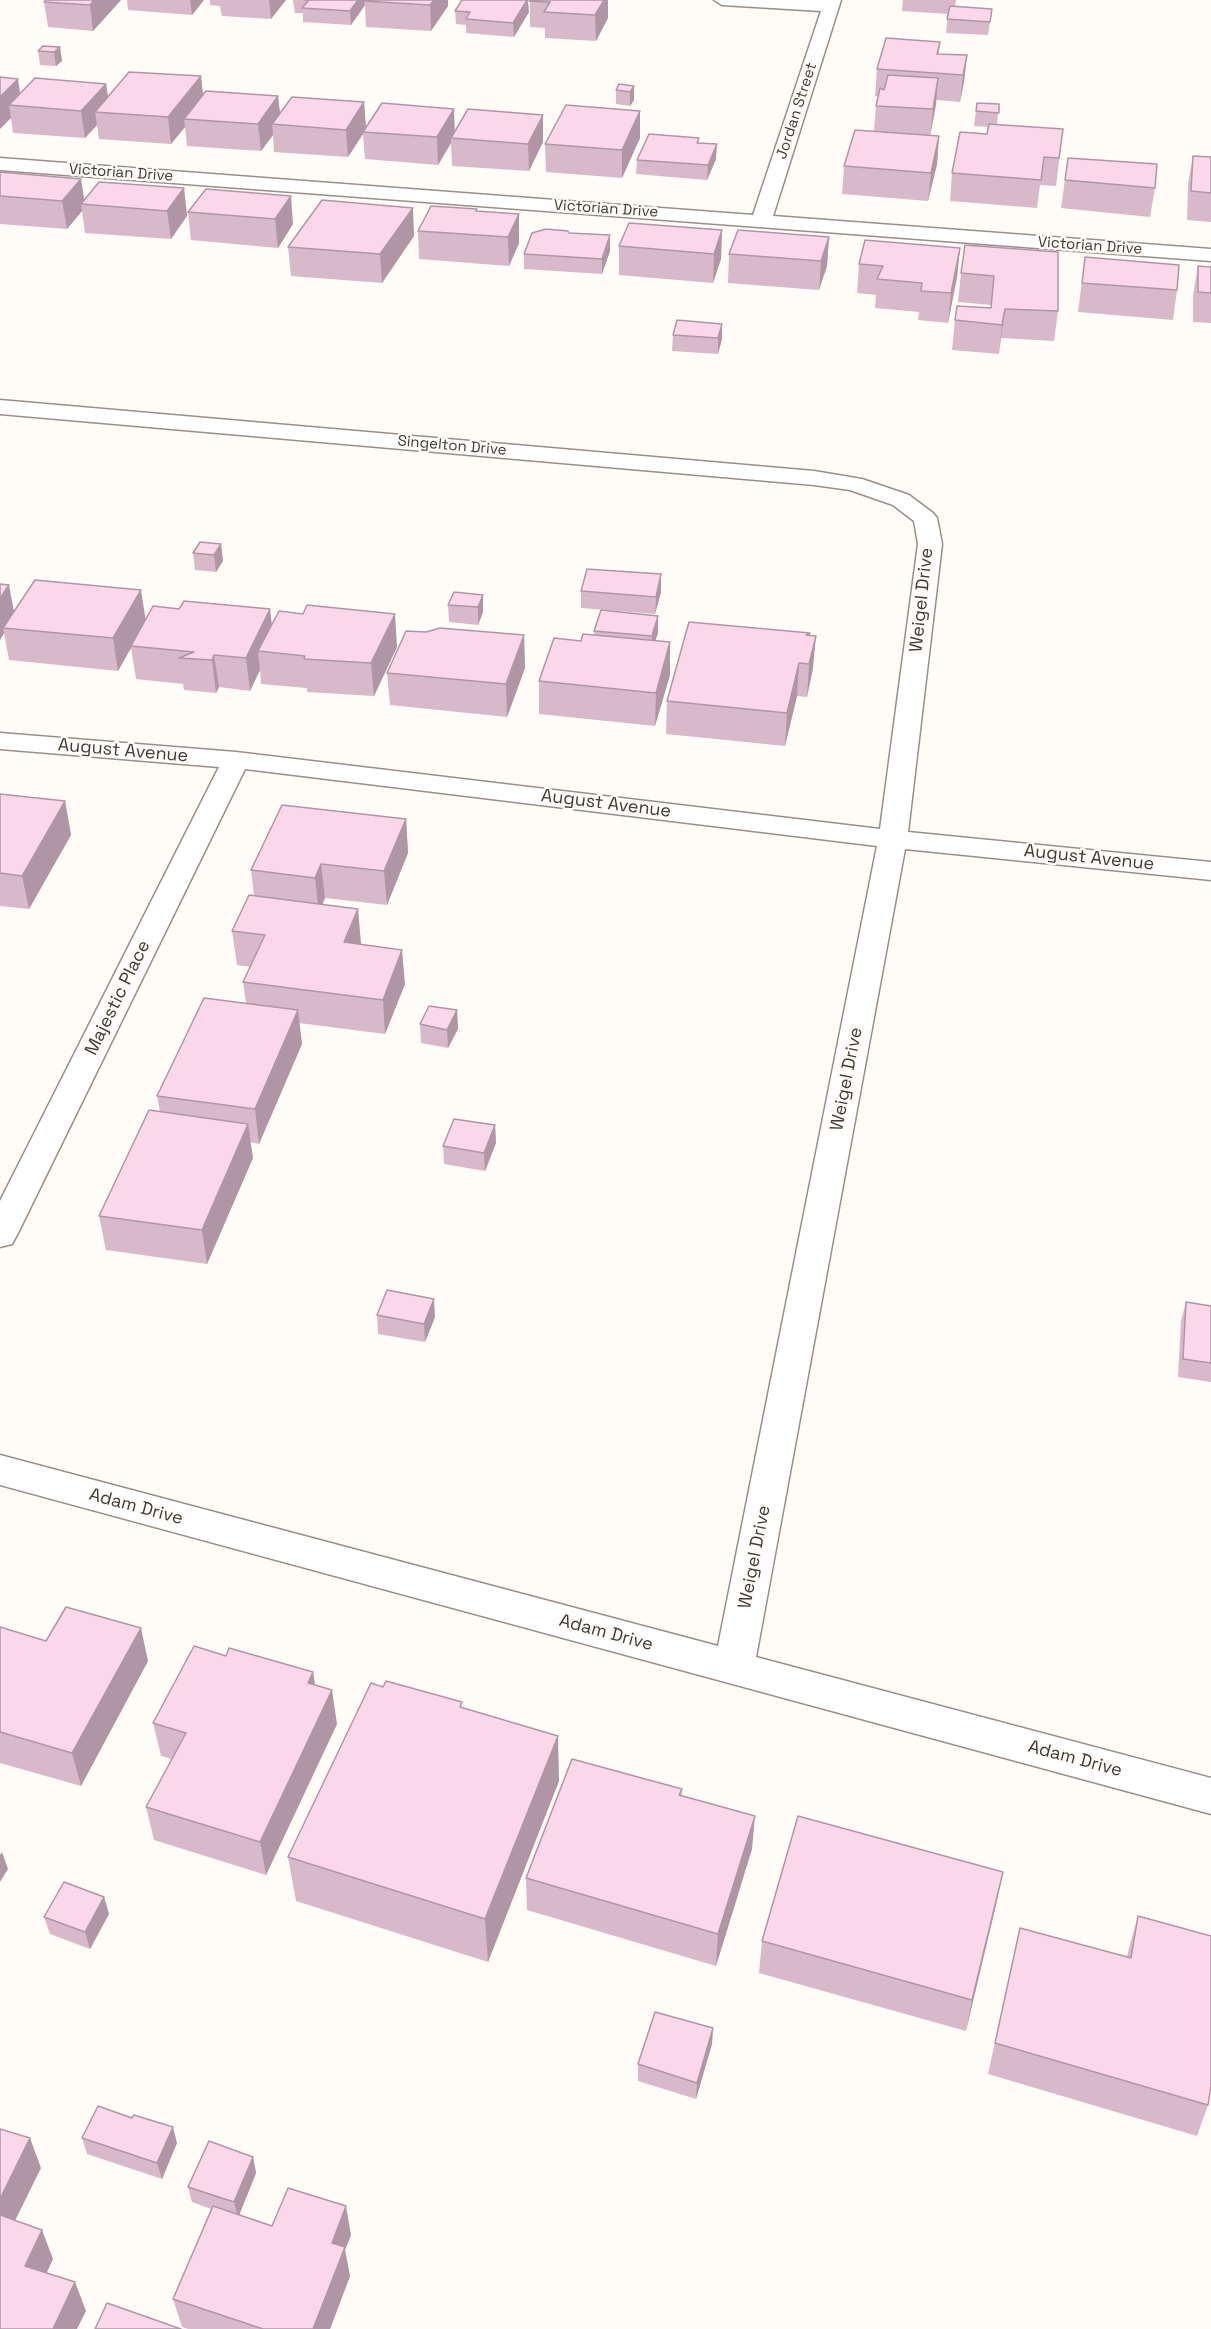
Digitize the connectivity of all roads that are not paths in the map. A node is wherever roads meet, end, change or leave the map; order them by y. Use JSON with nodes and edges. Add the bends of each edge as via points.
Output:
{"nodes":[{"id":1,"x":722,"y":0,"type":"edge"},
{"id":2,"x":832,"y":4,"type":"edge"},
{"id":3,"x":0,"y":164,"type":"edge"},
{"id":4,"x":761,"y":221,"type":"junction"},
{"id":5,"x":1211,"y":255,"type":"edge"},
{"id":6,"x":0,"y":407,"type":"edge"},
{"id":7,"x":901,"y":500,"type":"joint"},
{"id":8,"x":0,"y":741,"type":"edge"},
{"id":9,"x":236,"y":760,"type":"junction"},
{"id":10,"x":893,"y":839,"type":"junction"},
{"id":11,"x":1211,"y":871,"type":"edge"},
{"id":12,"x":0,"y":1235,"type":"edge"},
{"id":13,"x":0,"y":1470,"type":"edge"},
{"id":14,"x":734,"y":1667,"type":"junction"},
{"id":15,"x":1211,"y":1796,"type":"edge"}],
"edges":[{"from":1,"to":2,"type":"street"},
{"from":2,"to":4,"type":"street","name":"Jordan Street"},
{"from":3,"to":4,"type":"street","name":"Victorian Drive"},
{"from":4,"to":5,"type":"street","name":"Victorian Drive"},
{"from":6,"to":7,"type":"street","name":"Singelton Drive","via":[[814,478],[854,484]]},
{"from":7,"to":10,"type":"street","name":"Weigel Drive","via":[[925,518],[930,544]]},
{"from":8,"to":9,"type":"street","name":"August Avenue"},
{"from":9,"to":10,"type":"street","name":"August Avenue"},
{"from":9,"to":12,"type":"street","name":"Majestic Place"},
{"from":10,"to":11,"type":"street","name":"August Avenue"},
{"from":10,"to":14,"type":"street","name":"Weigel Drive"},
{"from":13,"to":14,"type":"street","name":"Adam Drive"},
{"from":14,"to":15,"type":"street","name":"Adam Drive"}]}
